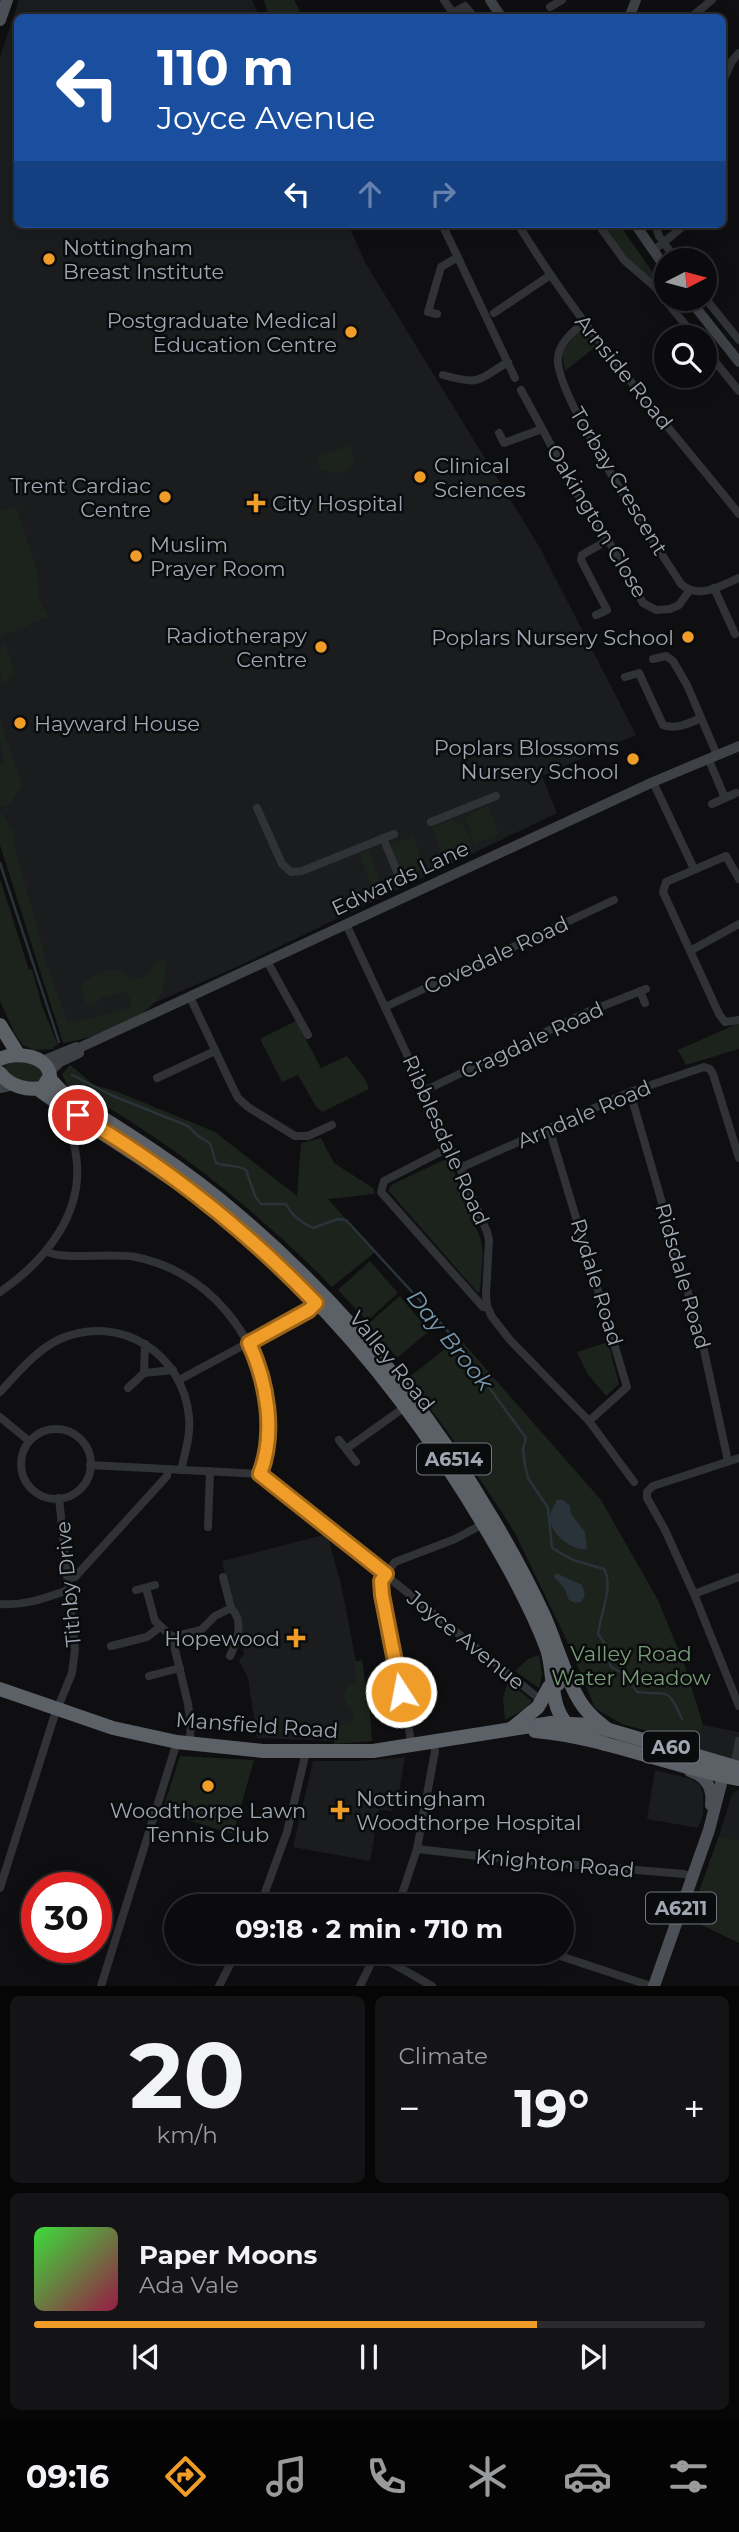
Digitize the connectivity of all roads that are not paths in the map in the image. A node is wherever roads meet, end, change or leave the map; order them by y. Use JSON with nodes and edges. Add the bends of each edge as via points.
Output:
{"nodes":[{"id":1,"x":8,"y":0,"type":"edge"},
{"id":2,"x":444,"y":0,"type":"edge"},
{"id":3,"x":562,"y":0,"type":"edge"},
{"id":4,"x":712,"y":0,"type":"edge"},
{"id":5,"x":550,"y":7,"type":"dead end"},
{"id":6,"x":472,"y":14,"type":"edge"},
{"id":7,"x":695,"y":14,"type":"edge"},
{"id":8,"x":0,"y":20,"type":"edge"},
{"id":9,"x":739,"y":53,"type":"edge"},
{"id":10,"x":726,"y":74,"type":"edge"},
{"id":11,"x":444,"y":228,"type":"edge"},
{"id":12,"x":520,"y":228,"type":"edge"},
{"id":13,"x":601,"y":228,"type":"edge"},
{"id":14,"x":638,"y":228,"type":"edge"},
{"id":15,"x":656,"y":228,"type":"edge"},
{"id":16,"x":681,"y":228,"type":"edge"},
{"id":17,"x":664,"y":243,"type":"junction"},
{"id":18,"x":668,"y":248,"type":"edge"},
{"id":19,"x":653,"y":251,"type":"joint"},
{"id":20,"x":458,"y":257,"type":"junction"},
{"id":21,"x":550,"y":276,"type":"junction"},
{"id":22,"x":699,"y":312,"type":"edge"},
{"id":23,"x":716,"y":312,"type":"edge"},
{"id":24,"x":494,"y":313,"type":"dead end"},
{"id":25,"x":438,"y":314,"type":"dead end"},
{"id":26,"x":583,"y":323,"type":"junction"},
{"id":27,"x":686,"y":325,"type":"edge"},
{"id":28,"x":739,"y":340,"type":"edge"},
{"id":29,"x":508,"y":362,"type":"junction"},
{"id":30,"x":739,"y":362,"type":"edge"},
{"id":31,"x":717,"y":364,"type":"edge"},
{"id":32,"x":443,"y":374,"type":"dead end"},
{"id":33,"x":515,"y":378,"type":"dead end"},
{"id":34,"x":521,"y":390,"type":"dead end"},
{"id":35,"x":739,"y":391,"type":"edge"},
{"id":36,"x":542,"y":429,"type":"junction"},
{"id":37,"x":499,"y":433,"type":"dead end"},
{"id":38,"x":739,"y":514,"type":"edge"},
{"id":39,"x":608,"y":540,"type":"junction"},
{"id":40,"x":739,"y":578,"type":"edge"},
{"id":41,"x":714,"y":588,"type":"junction"},
{"id":42,"x":689,"y":591,"type":"junction"},
{"id":43,"x":596,"y":615,"type":"dead end"},
{"id":44,"x":734,"y":635,"type":"edge"},
{"id":45,"x":653,"y":659,"type":"dead end"},
{"id":46,"x":625,"y":677,"type":"dead end"},
{"id":47,"x":701,"y":718,"type":"junction"},
{"id":48,"x":739,"y":746,"type":"edge"},
{"id":49,"x":712,"y":757,"type":"junction"},
{"id":50,"x":653,"y":782,"type":"junction"},
{"id":51,"x":736,"y":793,"type":"dead end"},
{"id":52,"x":496,"y":796,"type":"dead end"},
{"id":53,"x":725,"y":798,"type":"junction"},
{"id":54,"x":712,"y":804,"type":"dead end"},
{"id":55,"x":257,"y":808,"type":"dead end"},
{"id":56,"x":431,"y":822,"type":"dead end"},
{"id":57,"x":394,"y":834,"type":"dead end"},
{"id":58,"x":383,"y":838,"type":"junction"},
{"id":59,"x":694,"y":869,"type":"junction"},
{"id":60,"x":739,"y":879,"type":"edge"},
{"id":61,"x":401,"y":881,"type":"dead end"},
{"id":62,"x":611,"y":913,"type":"dead end"},
{"id":63,"x":346,"y":924,"type":"junction"},
{"id":64,"x":739,"y":924,"type":"edge"},
{"id":65,"x":690,"y":951,"type":"junction"},
{"id":66,"x":268,"y":961,"type":"junction"},
{"id":67,"x":190,"y":997,"type":"junction"},
{"id":68,"x":645,"y":1003,"type":"dead end"},
{"id":69,"x":385,"y":1007,"type":"junction"},
{"id":70,"x":739,"y":1020,"type":"edge"},
{"id":71,"x":0,"y":1026,"type":"edge"},
{"id":72,"x":307,"y":1035,"type":"dead end"},
{"id":73,"x":215,"y":1051,"type":"junction"},
{"id":74,"x":18,"y":1054,"type":"junction"},
{"id":75,"x":0,"y":1059,"type":"edge"},
{"id":76,"x":0,"y":1073,"type":"edge"},
{"id":77,"x":160,"y":1074,"type":"dead end"},
{"id":78,"x":45,"y":1075,"type":"junction"},
{"id":79,"x":7,"y":1086,"type":"edge"},
{"id":80,"x":424,"y":1091,"type":"junction"},
{"id":81,"x":630,"y":1092,"type":"junction"},
{"id":82,"x":64,"y":1107,"type":"junction"},
{"id":83,"x":325,"y":1125,"type":"dead end"},
{"id":84,"x":549,"y":1128,"type":"junction"},
{"id":85,"x":450,"y":1147,"type":"junction"},
{"id":86,"x":739,"y":1158,"type":"edge"},
{"id":87,"x":460,"y":1168,"type":"junction"},
{"id":88,"x":46,"y":1251,"type":"junction"},
{"id":89,"x":0,"y":1292,"type":"edge"},
{"id":90,"x":316,"y":1303,"type":"junction"},
{"id":91,"x":487,"y":1306,"type":"junction"},
{"id":92,"x":249,"y":1343,"type":"junction"},
{"id":93,"x":145,"y":1344,"type":"junction"},
{"id":94,"x":173,"y":1370,"type":"junction"},
{"id":95,"x":144,"y":1373,"type":"junction"},
{"id":96,"x":179,"y":1380,"type":"junction"},
{"id":97,"x":128,"y":1388,"type":"dead end"},
{"id":98,"x":0,"y":1392,"type":"edge"},
{"id":99,"x":409,"y":1404,"type":"junction"},
{"id":100,"x":0,"y":1417,"type":"edge"},
{"id":101,"x":589,"y":1421,"type":"junction"},
{"id":102,"x":339,"y":1440,"type":"dead end"},
{"id":103,"x":29,"y":1441,"type":"junction"},
{"id":104,"x":346,"y":1449,"type":"junction"},
{"id":105,"x":739,"y":1458,"type":"edge"},
{"id":106,"x":728,"y":1461,"type":"junction"},
{"id":107,"x":356,"y":1462,"type":"dead end"},
{"id":108,"x":90,"y":1465,"type":"junction"},
{"id":109,"x":168,"y":1469,"type":"junction"},
{"id":110,"x":181,"y":1470,"type":"junction"},
{"id":111,"x":211,"y":1471,"type":"junction"},
{"id":112,"x":260,"y":1474,"type":"junction"},
{"id":113,"x":634,"y":1482,"type":"dead end"},
{"id":114,"x":59,"y":1498,"type":"junction"},
{"id":115,"x":487,"y":1521,"type":"junction"},
{"id":116,"x":208,"y":1527,"type":"dead end"},
{"id":117,"x":386,"y":1574,"type":"junction"},
{"id":118,"x":223,"y":1577,"type":"dead end"},
{"id":119,"x":739,"y":1577,"type":"edge"},
{"id":120,"x":68,"y":1579,"type":"junction"},
{"id":121,"x":68,"y":1590,"type":"junction"},
{"id":122,"x":136,"y":1590,"type":"dead end"},
{"id":123,"x":694,"y":1594,"type":"junction"},
{"id":124,"x":0,"y":1604,"type":"edge"},
{"id":125,"x":231,"y":1608,"type":"junction"},
{"id":126,"x":160,"y":1627,"type":"junction"},
{"id":127,"x":172,"y":1637,"type":"junction"},
{"id":128,"x":111,"y":1646,"type":"dead end"},
{"id":129,"x":230,"y":1656,"type":"dead end"},
{"id":130,"x":180,"y":1668,"type":"junction"},
{"id":131,"x":149,"y":1676,"type":"dead end"},
{"id":132,"x":571,"y":1684,"type":"junction"},
{"id":133,"x":554,"y":1685,"type":"junction"},
{"id":134,"x":0,"y":1689,"type":"edge"},
{"id":135,"x":542,"y":1701,"type":"junction"},
{"id":136,"x":739,"y":1706,"type":"edge"},
{"id":137,"x":58,"y":1709,"type":"junction"},
{"id":138,"x":569,"y":1727,"type":"junction"},
{"id":139,"x":513,"y":1730,"type":"junction"},
{"id":140,"x":606,"y":1737,"type":"junction"},
{"id":141,"x":739,"y":1741,"type":"edge"},
{"id":142,"x":183,"y":1743,"type":"junction"},
{"id":143,"x":433,"y":1743,"type":"junction"},
{"id":144,"x":412,"y":1746,"type":"junction"},
{"id":145,"x":306,"y":1752,"type":"junction"},
{"id":146,"x":679,"y":1765,"type":"junction"},
{"id":147,"x":733,"y":1773,"type":"edge"},
{"id":148,"x":709,"y":1830,"type":"junction"},
{"id":149,"x":417,"y":1849,"type":"junction"},
{"id":150,"x":693,"y":1877,"type":"junction"},
{"id":151,"x":0,"y":1888,"type":"edge"},
{"id":152,"x":264,"y":1894,"type":"edge"},
{"id":153,"x":402,"y":1894,"type":"edge"},
{"id":154,"x":574,"y":1960,"type":"edge"},
{"id":155,"x":230,"y":1964,"type":"edge"},
{"id":156,"x":371,"y":1964,"type":"edge"},
{"id":157,"x":395,"y":1964,"type":"edge"},
{"id":158,"x":101,"y":1986,"type":"edge"},
{"id":159,"x":219,"y":1986,"type":"edge"},
{"id":160,"x":360,"y":1986,"type":"edge"},
{"id":161,"x":432,"y":1986,"type":"edge"},
{"id":162,"x":653,"y":1986,"type":"edge"}],
"edges":[{"from":1,"to":8,"type":"main road"},
{"from":2,"to":6,"type":"street","via":[[453,13],[465,6]]},
{"from":3,"to":5,"type":"street"},
{"from":4,"to":7,"type":"street"},
{"from":9,"to":10,"type":"street"},
{"from":11,"to":20,"type":"street"},
{"from":12,"to":21,"type":"street","name":"Arnside Road"},
{"from":13,"to":27,"type":"street","via":[[624,260],[655,287]]},
{"from":14,"to":19,"type":"street"},
{"from":15,"to":17,"type":"street"},
{"from":16,"to":17,"type":"street"},
{"from":17,"to":18,"type":"street"},
{"from":17,"to":19,"type":"street"},
{"from":20,"to":25,"type":"street","via":[[441,267],[428,312]]},
{"from":20,"to":29,"type":"street"},
{"from":21,"to":24,"type":"street"},
{"from":21,"to":26,"type":"street","name":"Arnside Road"},
{"from":22,"to":30,"type":"street"},
{"from":23,"to":28,"type":"street"},
{"from":26,"to":38,"type":"street","name":"Arnside Road"},
{"from":26,"to":42,"type":"street","name":"Torbay Crescent","via":[[562,346],[558,356],[561,378],[611,475]]},
{"from":29,"to":32,"type":"street","via":[[478,381]]},
{"from":29,"to":33,"type":"street"},
{"from":31,"to":35,"type":"street"},
{"from":34,"to":36,"type":"street","name":"Oakington Close"},
{"from":36,"to":37,"type":"street","name":"Oakington Close","via":[[504,443]]},
{"from":36,"to":39,"type":"street","name":"Oakington Close"},
{"from":39,"to":42,"type":"street","name":"Oakington Close","via":[[643,603],[656,610],[670,609]]},
{"from":39,"to":43,"type":"street","via":[[581,560],[607,610]]},
{"from":40,"to":41,"type":"street"},
{"from":41,"to":42,"type":"street"},
{"from":41,"to":44,"type":"street"},
{"from":45,"to":47,"type":"street","via":[[667,652]]},
{"from":46,"to":47,"type":"street","via":[[639,673],[668,727]]},
{"from":47,"to":49,"type":"street"},
{"from":48,"to":49,"type":"street","name":"Edwards Lane"},
{"from":49,"to":50,"type":"street","name":"Edwards Lane"},
{"from":49,"to":53,"type":"street"},
{"from":50,"to":59,"type":"street"},
{"from":50,"to":63,"type":"street","name":"Edwards Lane"},
{"from":51,"to":53,"type":"street"},
{"from":52,"to":56,"type":"street","via":[[458,816]]},
{"from":53,"to":54,"type":"street"},
{"from":55,"to":58,"type":"street","via":[[282,864],[291,872]]},
{"from":57,"to":58,"type":"street"},
{"from":58,"to":61,"type":"street"},
{"from":59,"to":60,"type":"street","via":[[726,856]]},
{"from":59,"to":65,"type":"street","via":[[663,886]]},
{"from":62,"to":69,"type":"street","name":"Covedale Road","via":[[610,902]]},
{"from":63,"to":66,"type":"street","name":"Edwards Lane"},
{"from":63,"to":69,"type":"street","name":"Ribblesdale Road"},
{"from":64,"to":65,"type":"street"},
{"from":65,"to":70,"type":"street","via":[[722,1019]]},
{"from":66,"to":67,"type":"street","name":"Edwards Lane"},
{"from":66,"to":72,"type":"street"},
{"from":67,"to":73,"type":"street"},
{"from":67,"to":78,"type":"street","name":"Edwards Lane","via":[[76,1046]]},
{"from":68,"to":80,"type":"street","name":"Cragdale Road","via":[[643,990]]},
{"from":69,"to":80,"type":"street","name":"Ribblesdale Road"},
{"from":71,"to":74,"type":"highway"},
{"from":73,"to":77,"type":"street"},
{"from":73,"to":83,"type":"street","via":[[238,1098],[248,1107],[295,1136],[308,1136]]},
{"from":74,"to":75,"type":"highway"},
{"from":74,"to":78,"type":"highway","number":"A6514"},
{"from":76,"to":79,"type":"highway","number":"A6514"},
{"from":78,"to":79,"type":"highway","number":"A6514"},
{"from":78,"to":82,"type":"highway","name":"Valley Road","number":"A6514"},
{"from":78,"to":99,"type":"highway","name":"Valley Road","number":"A6514","via":[[64,1094],[179,1170],[247,1223],[318,1290],[379,1357]]},
{"from":80,"to":85,"type":"street","name":"Ribblesdale Road"},
{"from":81,"to":84,"type":"street","name":"Arndale Road"},
{"from":81,"to":86,"type":"street","name":"Arndale Road","via":[[697,1069],[710,1069]]},
{"from":81,"to":106,"type":"street","name":"Ridsdale Road","via":[[698,1327]]},
{"from":82,"to":88,"type":"street","via":[[76,1157],[75,1193],[62,1230]]},
{"from":82,"to":90,"type":"highway","name":"Valley Road","number":"A6514","via":[[212,1207]]},
{"from":84,"to":87,"type":"street","name":"Arndale Road"},
{"from":84,"to":101,"type":"street","name":"Rydale Road","via":[[627,1387]]},
{"from":85,"to":87,"type":"street","name":"Ribblesdale Road"},
{"from":85,"to":91,"type":"street","via":[[384,1181],[381,1192],[483,1307]]},
{"from":87,"to":91,"type":"street","name":"Ribblesdale Road","via":[[489,1240]]},
{"from":88,"to":89,"type":"street"},
{"from":88,"to":92,"type":"street","via":[[56,1256],[123,1254],[159,1263],[219,1302]]},
{"from":90,"to":92,"type":"street"},
{"from":90,"to":99,"type":"highway","name":"Valley Road","number":"A6514"},
{"from":91,"to":101,"type":"street","via":[[510,1339]]},
{"from":92,"to":96,"type":"street"},
{"from":92,"to":112,"type":"street","via":[[262,1378],[267,1416]]},
{"from":93,"to":94,"type":"street"},
{"from":93,"to":95,"type":"street"},
{"from":93,"to":98,"type":"street","via":[[102,1332],[60,1339],[33,1358]]},
{"from":94,"to":95,"type":"street"},
{"from":94,"to":96,"type":"street"},
{"from":95,"to":97,"type":"street"},
{"from":96,"to":110,"type":"street","via":[[190,1419]]},
{"from":99,"to":104,"type":"street"},
{"from":99,"to":115,"type":"highway","name":"Valley Road","number":"A6514","via":[[456,1460]]},
{"from":100,"to":103,"type":"street"},
{"from":101,"to":113,"type":"street"},
{"from":102,"to":104,"type":"street"},
{"from":103,"to":108,"type":"street","via":[[52,1429],[70,1432],[85,1446]]},
{"from":103,"to":114,"type":"street","via":[[21,1460],[25,1480],[39,1494]]},
{"from":104,"to":107,"type":"street"},
{"from":105,"to":106,"type":"street"},
{"from":106,"to":123,"type":"street","via":[[647,1492]]},
{"from":108,"to":109,"type":"street"},
{"from":108,"to":114,"type":"street","via":[[81,1487]]},
{"from":109,"to":110,"type":"street"},
{"from":109,"to":120,"type":"street","via":[[167,1476],[115,1534]]},
{"from":110,"to":111,"type":"street"},
{"from":111,"to":112,"type":"street"},
{"from":111,"to":116,"type":"street"},
{"from":112,"to":117,"type":"street","name":"Joyce Avenue"},
{"from":114,"to":120,"type":"street","name":"Tithby Drive"},
{"from":115,"to":117,"type":"street","via":[[406,1557]]},
{"from":115,"to":132,"type":"highway","name":"Valley Road","number":"A6514","via":[[537,1602]]},
{"from":115,"to":133,"type":"highway","name":"Valley Road","number":"A6514","via":[[546,1646]]},
{"from":117,"to":135,"type":"street","name":"Joyce Avenue"},
{"from":117,"to":144,"type":"street","via":[[381,1581],[382,1595]]},
{"from":118,"to":125,"type":"street"},
{"from":119,"to":123,"type":"street"},
{"from":120,"to":121,"type":"street","name":"Tithby Drive"},
{"from":121,"to":124,"type":"street","via":[[32,1603]]},
{"from":121,"to":137,"type":"street","name":"Tithby Drive","via":[[74,1663]]},
{"from":122,"to":126,"type":"street","via":[[151,1586],[152,1613]]},
{"from":123,"to":136,"type":"street"},
{"from":125,"to":127,"type":"street","via":[[201,1630]]},
{"from":125,"to":129,"type":"street","via":[[240,1634]]},
{"from":126,"to":127,"type":"street"},
{"from":126,"to":128,"type":"street","via":[[147,1637]]},
{"from":127,"to":130,"type":"street"},
{"from":130,"to":131,"type":"street"},
{"from":130,"to":142,"type":"street","via":[[191,1726]]},
{"from":132,"to":133,"type":"highway"},
{"from":132,"to":138,"type":"highway","name":"Valley Road","number":"A6514","via":[[577,1714]]},
{"from":132,"to":140,"type":"highway","name":"Valley Road","number":"A6514"},
{"from":133,"to":135,"type":"highway"},
{"from":133,"to":138,"type":"highway","name":"Valley Road","number":"A6514","via":[[556,1704]]},
{"from":134,"to":137,"type":"highway","name":"Mansfield Road"},
{"from":135,"to":139,"type":"highway"},
{"from":137,"to":142,"type":"highway","name":"Mansfield Road","via":[[113,1728]]},
{"from":137,"to":151,"type":"street","name":"Tithby Drive"},
{"from":138,"to":139,"type":"highway","name":"Mansfield Road","via":[[551,1723]]},
{"from":138,"to":140,"type":"highway","number":"A60"},
{"from":139,"to":143,"type":"highway","name":"Mansfield Road"},
{"from":140,"to":146,"type":"highway","number":"A60"},
{"from":140,"to":147,"type":"highway","number":"A60"},
{"from":141,"to":147,"type":"street"},
{"from":142,"to":145,"type":"highway","name":"Mansfield Road"},
{"from":142,"to":158,"type":"street"},
{"from":143,"to":144,"type":"highway","name":"Mansfield Road"},
{"from":143,"to":149,"type":"street"},
{"from":144,"to":145,"type":"highway","name":"Mansfield Road"},
{"from":145,"to":152,"type":"street","via":[[287,1832]]},
{"from":146,"to":147,"type":"highway","number":"A60"},
{"from":146,"to":148,"type":"main road","number":"A6211","via":[[702,1776],[709,1786]]},
{"from":147,"to":148,"type":"main road","number":"A6211"},
{"from":148,"to":150,"type":"main road","number":"A6211"},
{"from":149,"to":150,"type":"street","name":"Knighton Road"},
{"from":149,"to":153,"type":"street"},
{"from":150,"to":162,"type":"main road","number":"A6211"},
{"from":154,"to":162,"type":"street"},
{"from":155,"to":159,"type":"street"},
{"from":156,"to":160,"type":"street"},
{"from":157,"to":161,"type":"street"}]}
